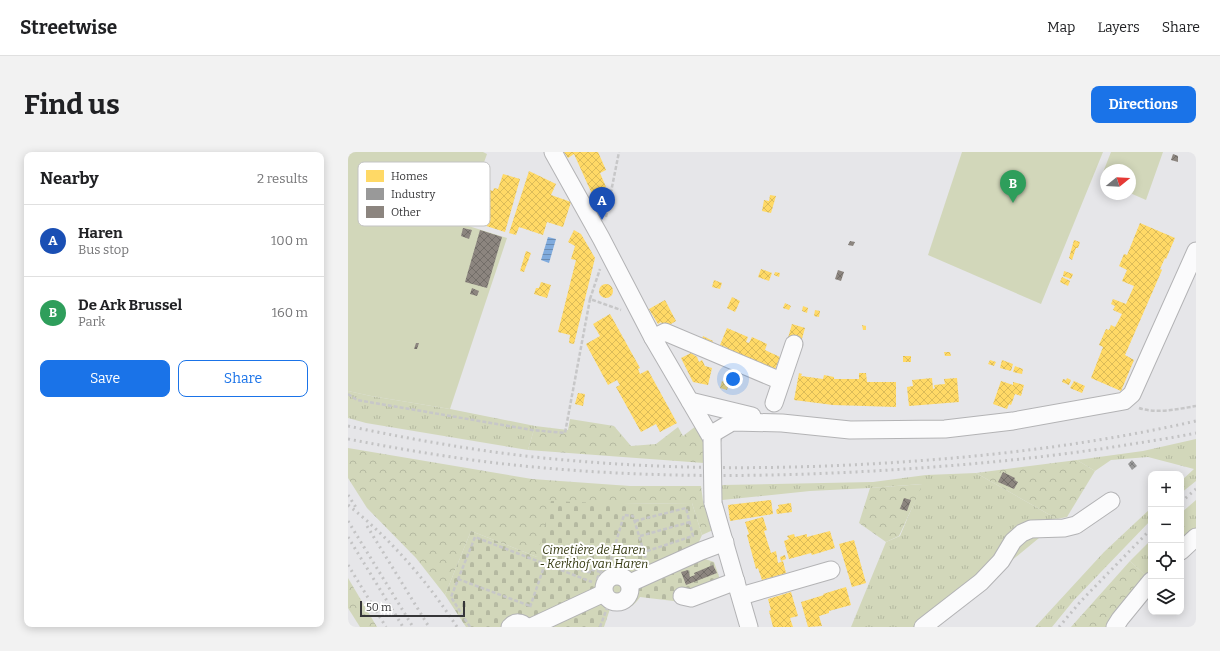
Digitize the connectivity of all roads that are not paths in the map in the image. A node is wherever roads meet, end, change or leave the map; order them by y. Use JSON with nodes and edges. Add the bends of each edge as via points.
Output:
{"nodes":[{"id":1,"x":553,"y":152,"type":"edge"},
{"id":2,"x":1196,"y":251,"type":"edge"},
{"id":3,"x":653,"y":338,"type":"junction"},
{"id":4,"x":794,"y":344,"type":"dead end"},
{"id":5,"x":781,"y":381,"type":"junction"},
{"id":6,"x":690,"y":402,"type":"junction"},
{"id":7,"x":774,"y":403,"type":"dead end"},
{"id":8,"x":782,"y":422,"type":"junction"},
{"id":9,"x":711,"y":437,"type":"junction"},
{"id":10,"x":1111,"y":501,"type":"dead end"},
{"id":11,"x":1196,"y":537,"type":"edge"},
{"id":12,"x":725,"y":542,"type":"junction"},
{"id":13,"x":1184,"y":548,"type":"edge"},
{"id":14,"x":831,"y":570,"type":"dead end"},
{"id":15,"x":1148,"y":585,"type":"edge"},
{"id":16,"x":738,"y":588,"type":"junction"},
{"id":17,"x":682,"y":596,"type":"dead end"},
{"id":18,"x":523,"y":626,"type":"edge"},
{"id":19,"x":749,"y":627,"type":"edge"},
{"id":20,"x":923,"y":627,"type":"edge"},
{"id":21,"x":1115,"y":627,"type":"edge"}],
"edges":[{"from":1,"to":3,"type":"street"},
{"from":2,"to":8,"type":"street","via":[[1132,394],[1124,401],[945,429],[850,430]]},
{"from":3,"to":5,"type":"street","via":[[665,332]]},
{"from":3,"to":6,"type":"street"},
{"from":4,"to":5,"type":"street"},
{"from":5,"to":7,"type":"street"},
{"from":6,"to":8,"type":"street"},
{"from":6,"to":9,"type":"street"},
{"from":8,"to":9,"type":"street","via":[[732,422]]},
{"from":9,"to":12,"type":"street","bridge":true,"via":[[713,504]]},
{"from":10,"to":20,"type":"street","via":[[1076,525],[1031,529],[1022,533],[981,582]]},
{"from":11,"to":13,"type":"street"},
{"from":12,"to":16,"type":"street"},
{"from":12,"to":18,"type":"street","via":[[651,574],[631,576],[631,590],[624,601],[618,603],[603,586]]},
{"from":14,"to":16,"type":"street"},
{"from":15,"to":21,"type":"street"},
{"from":16,"to":17,"type":"street","via":[[691,598]]},
{"from":16,"to":19,"type":"street"}]}
